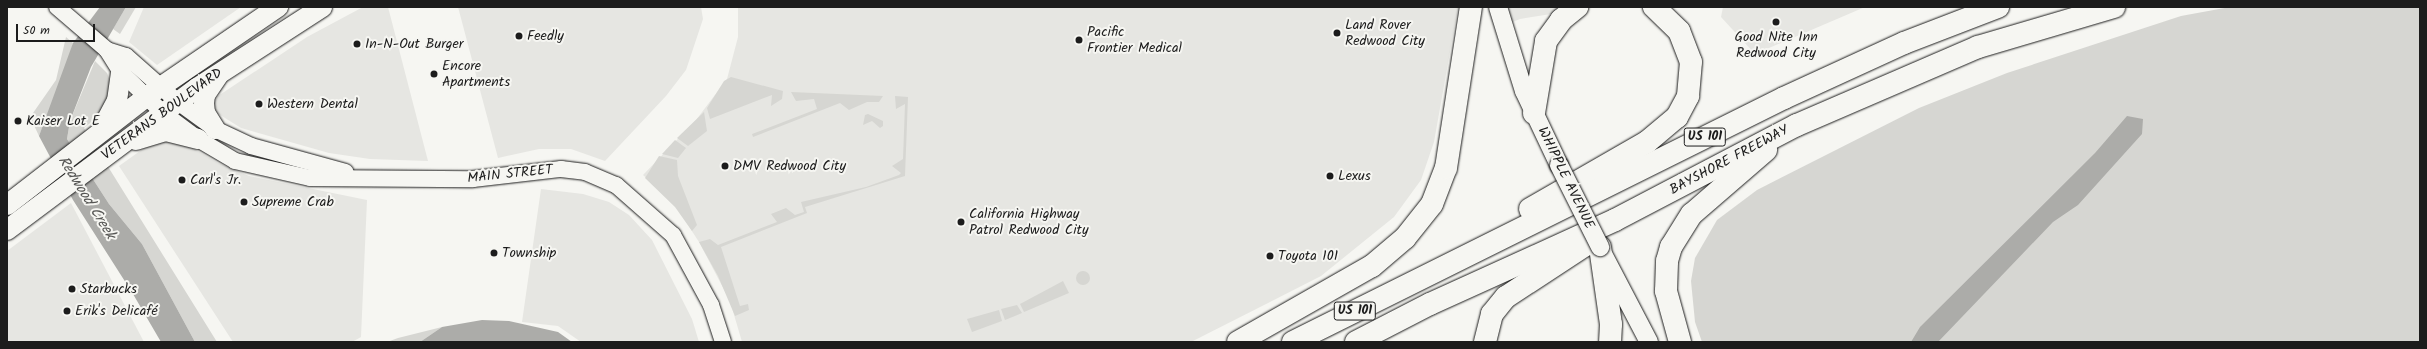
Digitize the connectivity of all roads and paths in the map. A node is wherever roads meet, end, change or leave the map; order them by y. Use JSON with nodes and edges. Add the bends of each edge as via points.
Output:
{"nodes":[{"id":1,"x":57,"y":7,"type":"edge"},
{"id":2,"x":278,"y":7,"type":"edge"},
{"id":3,"x":322,"y":7,"type":"edge"},
{"id":4,"x":1471,"y":7,"type":"edge"},
{"id":5,"x":1498,"y":7,"type":"edge"},
{"id":6,"x":1577,"y":7,"type":"edge"},
{"id":7,"x":1654,"y":7,"type":"edge"},
{"id":8,"x":1998,"y":7,"type":"edge"},
{"id":9,"x":2114,"y":7,"type":"edge"},
{"id":10,"x":107,"y":50,"type":"junction"},
{"id":11,"x":223,"y":70,"type":"junction"},
{"id":12,"x":121,"y":72,"type":"junction"},
{"id":13,"x":154,"y":91,"type":"junction"},
{"id":14,"x":170,"y":107,"type":"junction"},
{"id":15,"x":1534,"y":113,"type":"junction"},
{"id":16,"x":1797,"y":125,"type":"junction"},
{"id":17,"x":215,"y":129,"type":"junction"},
{"id":18,"x":99,"y":133,"type":"junction"},
{"id":19,"x":198,"y":140,"type":"junction"},
{"id":20,"x":114,"y":149,"type":"junction"},
{"id":21,"x":374,"y":179,"type":"junction"},
{"id":22,"x":7,"y":205,"type":"edge"},
{"id":23,"x":1615,"y":220,"type":"junction"},
{"id":24,"x":7,"y":230,"type":"edge"},
{"id":25,"x":1600,"y":247,"type":"junction"},
{"id":26,"x":1418,"y":280,"type":"junction"},
{"id":27,"x":724,"y":342,"type":"edge"},
{"id":28,"x":1238,"y":342,"type":"edge"},
{"id":29,"x":1293,"y":342,"type":"edge"},
{"id":30,"x":1356,"y":342,"type":"edge"},
{"id":31,"x":1485,"y":342,"type":"edge"},
{"id":32,"x":1610,"y":342,"type":"edge"},
{"id":33,"x":1649,"y":342,"type":"edge"},
{"id":34,"x":1680,"y":342,"type":"edge"}],
"edges":[{"from":1,"to":10,"type":"street","name":"MAIN STREET"},
{"from":2,"to":13,"type":"main road","name":"VETERANS BOULEVARD"},
{"from":3,"to":11,"type":"main road","name":"VETERANS BOULEVARD"},
{"from":4,"to":28,"type":"highway","via":[[1448,161],[1432,204],[1405,238],[1372,266]]},
{"from":5,"to":15,"type":"main road","name":"WHIPPLE AVENUE","via":[[1517,71]]},
{"from":6,"to":15,"type":"highway","via":[[1561,20],[1546,42]]},
{"from":7,"to":26,"type":"highway","via":[[1679,31],[1691,62],[1688,96],[1677,117],[1647,142],[1532,208]]},
{"from":8,"to":26,"type":"highway","name":"BAYSHORE FREEWAY","number":"US 101","via":[[1904,43],[1784,98]]},
{"from":9,"to":16,"type":"highway","name":"BAYSHORE FREEWAY","number":"US 101","via":[[1978,47]]},
{"from":10,"to":12,"type":"street","name":"MAIN STREET"},
{"from":10,"to":13,"type":"street","name":"MAIN STREET","via":[[126,56]]},
{"from":11,"to":14,"type":"main road","name":"VETERANS BOULEVARD"},
{"from":11,"to":17,"type":"main road","via":[[210,86],[204,103],[204,113]]},
{"from":12,"to":13,"type":"street","name":"MAIN STREET"},
{"from":12,"to":18,"type":"main road","via":[[117,101]]},
{"from":13,"to":14,"type":"street","name":"MAIN STREET"},
{"from":13,"to":18,"type":"main road","name":"VETERANS BOULEVARD"},
{"from":14,"to":17,"type":"street","name":"MAIN STREET"},
{"from":14,"to":19,"type":"street","name":"MAIN STREET"},
{"from":14,"to":20,"type":"main road","name":"VETERANS BOULEVARD"},
{"from":15,"to":25,"type":"main road","name":"WHIPPLE AVENUE","bridge":true},
{"from":16,"to":23,"type":"highway","name":"BAYSHORE FREEWAY","number":"US 101"},
{"from":16,"to":34,"type":"highway","via":[[1700,207],[1677,235],[1667,261],[1665,276],[1668,305]]},
{"from":17,"to":21,"type":"street","name":"MAIN STREET","via":[[251,146]]},
{"from":18,"to":22,"type":"main road","name":"VETERANS BOULEVARD"},
{"from":19,"to":20,"type":"main road","via":[[166,131]]},
{"from":19,"to":21,"type":"street","name":"MAIN STREET","via":[[235,161],[310,178]]},
{"from":20,"to":24,"type":"main road","name":"VETERANS BOULEVARD"},
{"from":21,"to":27,"type":"street","name":"MAIN STREET","via":[[473,179],[561,169],[585,172],[616,185],[673,235],[711,304]]},
{"from":23,"to":30,"type":"highway","name":"BAYSHORE FREEWAY","number":"US 101","via":[[1430,304]]},
{"from":23,"to":31,"type":"highway","via":[[1580,250],[1506,297],[1492,314]]},
{"from":25,"to":32,"type":"highway","via":[[1611,324]]},
{"from":25,"to":33,"type":"main road","name":"WHIPPLE AVENUE"},
{"from":26,"to":29,"type":"highway","name":"BAYSHORE FREEWAY","number":"US 101"}]}
